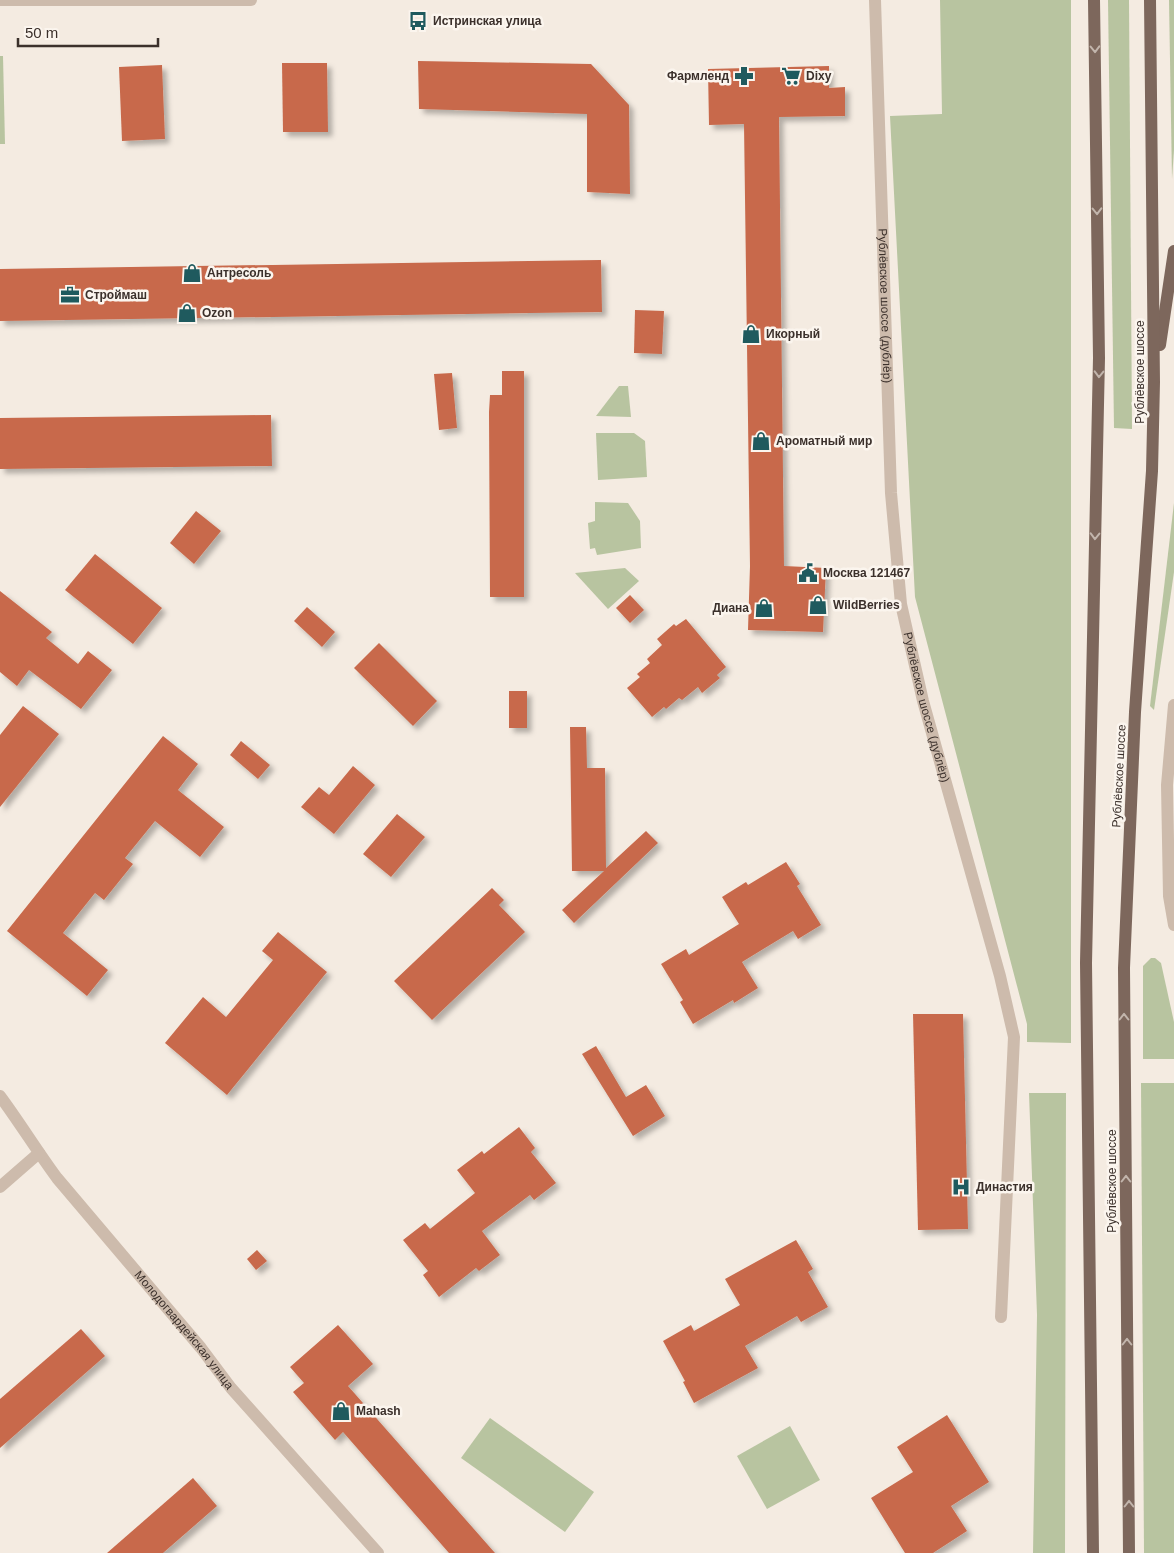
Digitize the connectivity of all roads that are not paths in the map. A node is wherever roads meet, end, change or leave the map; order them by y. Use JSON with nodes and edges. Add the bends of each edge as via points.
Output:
{"nodes":[{"id":1,"x":0,"y":0,"type":"edge"},
{"id":2,"x":251,"y":0,"type":"edge"},
{"id":3,"x":875,"y":0,"type":"edge"},
{"id":4,"x":1094,"y":0,"type":"edge"},
{"id":5,"x":1150,"y":0,"type":"edge"},
{"id":6,"x":1174,"y":251,"type":"edge"},
{"id":7,"x":1154,"y":382,"type":"junction"},
{"id":8,"x":1174,"y":705,"type":"edge"},
{"id":9,"x":1174,"y":925,"type":"edge"},
{"id":10,"x":0,"y":1096,"type":"edge"},
{"id":11,"x":39,"y":1153,"type":"junction"},
{"id":12,"x":0,"y":1187,"type":"edge"},
{"id":13,"x":1001,"y":1317,"type":"dead end"},
{"id":14,"x":378,"y":1553,"type":"edge"},
{"id":15,"x":1092,"y":1553,"type":"edge"},
{"id":16,"x":1129,"y":1553,"type":"edge"}],
"edges":[{"from":1,"to":2,"type":"street"},
{"from":3,"to":13,"type":"street","name":"Рублёвское шоссе (дублёр)","via":[[891,493],[901,604],[923,702],[1014,1037]]},
{"from":4,"to":15,"type":"main road","name":"Рублёвское шоссе","one_way":true,"via":[[1099,358],[1086,964]]},
{"from":5,"to":7,"type":"main road","name":"Рублёвское шоссе"},
{"from":6,"to":7,"type":"main road"},
{"from":16,"to":7,"type":"main road","name":"Рублёвское шоссе","one_way":true,"via":[[1124,968],[1135,712],[1152,471]]},
{"from":8,"to":9,"type":"street","via":[[1168,828],[1169,896]]},
{"from":10,"to":11,"type":"street","name":"Молодогвардейская улица"},
{"from":11,"to":12,"type":"street"},
{"from":11,"to":14,"type":"street","name":"Молодогвардейская улица","via":[[231,1388]]}]}
